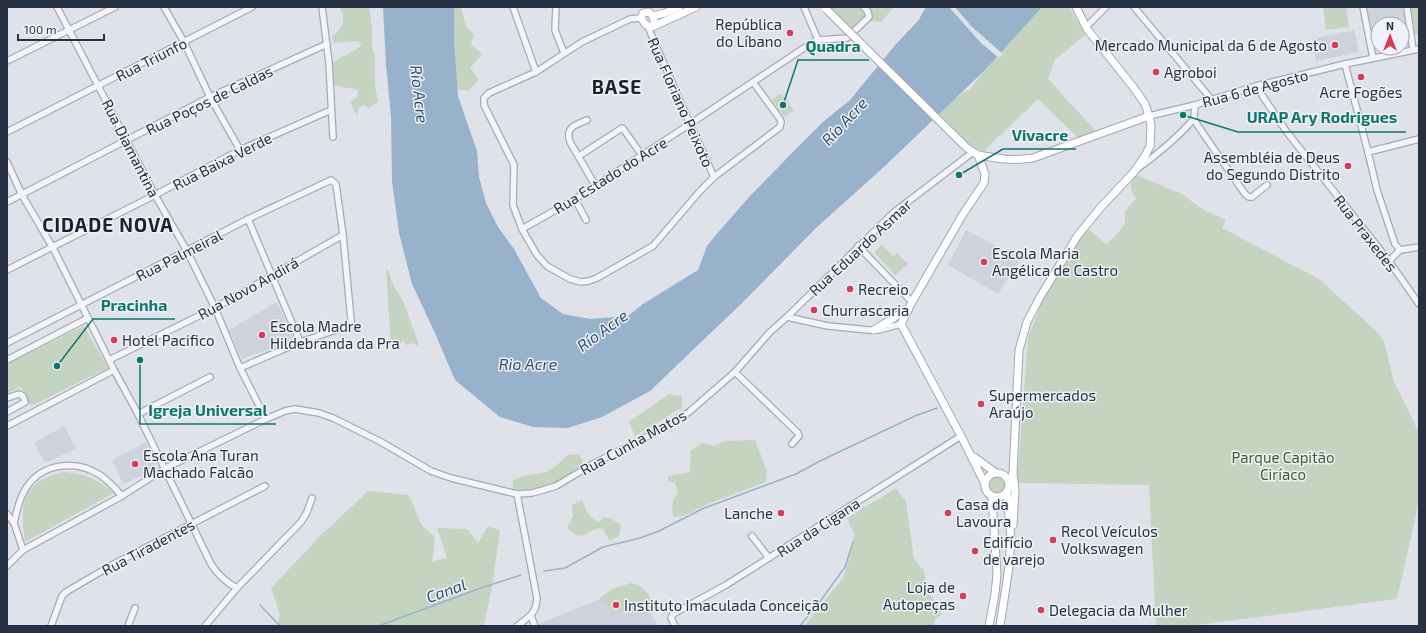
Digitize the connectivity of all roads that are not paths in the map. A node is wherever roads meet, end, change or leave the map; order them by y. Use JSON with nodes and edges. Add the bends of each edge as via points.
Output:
{"nodes":[{"id":1,"x":57,"y":7,"type":"edge"},
{"id":2,"x":115,"y":7,"type":"edge"},
{"id":3,"x":164,"y":7,"type":"edge"},
{"id":4,"x":252,"y":7,"type":"edge"},
{"id":5,"x":322,"y":7,"type":"edge"},
{"id":6,"x":513,"y":7,"type":"edge"},
{"id":7,"x":556,"y":7,"type":"edge"},
{"id":8,"x":679,"y":7,"type":"edge"},
{"id":9,"x":696,"y":7,"type":"edge"},
{"id":10,"x":804,"y":7,"type":"edge"},
{"id":11,"x":864,"y":7,"type":"edge"},
{"id":12,"x":1076,"y":7,"type":"edge"},
{"id":13,"x":1106,"y":7,"type":"edge"},
{"id":14,"x":1134,"y":7,"type":"edge"},
{"id":15,"x":1363,"y":7,"type":"edge"},
{"id":16,"x":1407,"y":7,"type":"edge"},
{"id":17,"x":825,"y":8,"type":"edge"},
{"id":18,"x":642,"y":13,"type":"edge"},
{"id":19,"x":653,"y":16,"type":"junction"},
{"id":20,"x":651,"y":26,"type":"junction"},
{"id":21,"x":1085,"y":26,"type":"junction"},
{"id":22,"x":69,"y":30,"type":"junction"},
{"id":23,"x":818,"y":40,"type":"junction"},
{"id":24,"x":184,"y":42,"type":"junction"},
{"id":25,"x":327,"y":44,"type":"junction"},
{"id":26,"x":1416,"y":49,"type":"edge"},
{"id":27,"x":564,"y":54,"type":"junction"},
{"id":28,"x":1373,"y":58,"type":"junction"},
{"id":29,"x":7,"y":61,"type":"edge"},
{"id":30,"x":1345,"y":64,"type":"junction"},
{"id":31,"x":536,"y":72,"type":"junction"},
{"id":32,"x":753,"y":82,"type":"junction"},
{"id":33,"x":99,"y":86,"type":"junction"},
{"id":34,"x":1256,"y":86,"type":"junction"},
{"id":35,"x":210,"y":97,"type":"junction"},
{"id":36,"x":1212,"y":100,"type":"junction"},
{"id":37,"x":1195,"y":105,"type":"junction"},
{"id":38,"x":331,"y":110,"type":"junction"},
{"id":39,"x":1149,"y":116,"type":"junction"},
{"id":40,"x":1194,"y":119,"type":"junction"},
{"id":41,"x":587,"y":120,"type":"dead end"},
{"id":42,"x":690,"y":124,"type":"junction"},
{"id":43,"x":7,"y":132,"type":"edge"},
{"id":44,"x":333,"y":137,"type":"dead end"},
{"id":45,"x":1419,"y":139,"type":"edge"},
{"id":46,"x":127,"y":140,"type":"junction"},
{"id":47,"x":240,"y":150,"type":"junction"},
{"id":48,"x":973,"y":151,"type":"junction"},
{"id":49,"x":1368,"y":152,"type":"junction"},
{"id":50,"x":642,"y":154,"type":"junction"},
{"id":51,"x":579,"y":156,"type":"junction"},
{"id":52,"x":7,"y":162,"type":"edge"},
{"id":53,"x":1134,"y":172,"type":"junction"},
{"id":54,"x":714,"y":177,"type":"junction"},
{"id":55,"x":596,"y":185,"type":"junction"},
{"id":56,"x":1267,"y":185,"type":"dead end"},
{"id":57,"x":22,"y":195,"type":"junction"},
{"id":58,"x":156,"y":195,"type":"junction"},
{"id":59,"x":574,"y":199,"type":"junction"},
{"id":60,"x":7,"y":202,"type":"edge"},
{"id":61,"x":248,"y":219,"type":"junction"},
{"id":62,"x":586,"y":220,"type":"dead end"},
{"id":63,"x":522,"y":229,"type":"junction"},
{"id":64,"x":343,"y":235,"type":"junction"},
{"id":65,"x":858,"y":246,"type":"junction"},
{"id":66,"x":1419,"y":247,"type":"edge"},
{"id":67,"x":53,"y":248,"type":"junction"},
{"id":68,"x":1400,"y":250,"type":"junction"},
{"id":69,"x":187,"y":251,"type":"junction"},
{"id":70,"x":1389,"y":262,"type":"junction"},
{"id":71,"x":7,"y":270,"type":"edge"},
{"id":72,"x":272,"y":275,"type":"junction"},
{"id":73,"x":1419,"y":304,"type":"edge"},
{"id":74,"x":81,"y":305,"type":"junction"},
{"id":75,"x":910,"y":306,"type":"junction"},
{"id":76,"x":215,"y":308,"type":"junction"},
{"id":77,"x":787,"y":317,"type":"junction"},
{"id":78,"x":88,"y":318,"type":"junction"},
{"id":79,"x":901,"y":324,"type":"junction"},
{"id":80,"x":874,"y":330,"type":"junction"},
{"id":81,"x":300,"y":342,"type":"junction"},
{"id":82,"x":7,"y":343,"type":"edge"},
{"id":83,"x":7,"y":360,"type":"edge"},
{"id":84,"x":109,"y":360,"type":"junction"},
{"id":85,"x":240,"y":368,"type":"junction"},
{"id":86,"x":114,"y":370,"type":"junction"},
{"id":87,"x":735,"y":372,"type":"junction"},
{"id":88,"x":210,"y":377,"type":"dead end"},
{"id":89,"x":7,"y":398,"type":"edge"},
{"id":90,"x":7,"y":412,"type":"edge"},
{"id":91,"x":138,"y":414,"type":"junction"},
{"id":92,"x":266,"y":419,"type":"junction"},
{"id":93,"x":7,"y":426,"type":"edge"},
{"id":94,"x":961,"y":436,"type":"junction"},
{"id":95,"x":792,"y":444,"type":"dead end"},
{"id":96,"x":971,"y":454,"type":"junction"},
{"id":97,"x":1014,"y":462,"type":"junction"},
{"id":98,"x":164,"y":469,"type":"junction"},
{"id":99,"x":1013,"y":473,"type":"junction"},
{"id":100,"x":998,"y":474,"type":"junction"},
{"id":101,"x":1009,"y":482,"type":"junction"},
{"id":102,"x":985,"y":484,"type":"junction"},
{"id":103,"x":265,"y":486,"type":"dead end"},
{"id":104,"x":1007,"y":492,"type":"junction"},
{"id":105,"x":517,"y":494,"type":"junction"},
{"id":106,"x":122,"y":496,"type":"junction"},
{"id":107,"x":992,"y":496,"type":"junction"},
{"id":108,"x":312,"y":498,"type":"dead end"},
{"id":109,"x":7,"y":514,"type":"edge"},
{"id":110,"x":14,"y":523,"type":"junction"},
{"id":111,"x":191,"y":524,"type":"junction"},
{"id":112,"x":752,"y":536,"type":"dead end"},
{"id":113,"x":1011,"y":539,"type":"junction"},
{"id":114,"x":24,"y":550,"type":"junction"},
{"id":115,"x":769,"y":558,"type":"junction"},
{"id":116,"x":7,"y":566,"type":"edge"},
{"id":117,"x":237,"y":588,"type":"junction"},
{"id":118,"x":135,"y":608,"type":"dead end"},
{"id":119,"x":531,"y":616,"type":"junction"},
{"id":120,"x":50,"y":626,"type":"edge"},
{"id":121,"x":128,"y":626,"type":"edge"},
{"id":122,"x":205,"y":626,"type":"edge"},
{"id":123,"x":517,"y":626,"type":"edge"},
{"id":124,"x":535,"y":626,"type":"edge"},
{"id":125,"x":675,"y":626,"type":"edge"},
{"id":126,"x":989,"y":626,"type":"edge"},
{"id":127,"x":1000,"y":626,"type":"edge"}],
"edges":[{"from":1,"to":22,"type":"street","name":"Rua Diamantina"},
{"from":2,"to":22,"type":"street"},
{"from":3,"to":24,"type":"street"},
{"from":4,"to":24,"type":"street","name":"Rua Triunfo"},
{"from":5,"to":25,"type":"street"},
{"from":6,"to":31,"type":"street"},
{"from":7,"to":27,"type":"street","via":[[555,30]]},
{"from":8,"to":19,"type":"main road"},
{"from":9,"to":20,"type":"main road"},
{"from":10,"to":23,"type":"street"},
{"from":11,"to":23,"type":"street","name":"Rua Estado do Acre","via":[[869,17],[847,38]]},
{"from":12,"to":21,"type":"main road"},
{"from":13,"to":21,"type":"street"},
{"from":14,"to":36,"type":"street"},
{"from":15,"to":28,"type":"street"},
{"from":16,"to":26,"type":"street"},
{"from":17,"to":48,"type":"main road","bridge":true},
{"from":18,"to":19,"type":"main road","name":"Rua Floriano Peixoto","via":[[649,12]]},
{"from":18,"to":20,"type":"main road","name":"Rua Floriano Peixoto","via":[[642,21]]},
{"from":18,"to":27,"type":"street","via":[[582,42]]},
{"from":19,"to":20,"type":"main road","name":"Rua Floriano Peixoto"},
{"from":20,"to":42,"type":"street","name":"Rua Floriano Peixoto"},
{"from":21,"to":39,"type":"main road","via":[[1134,88],[1145,104]]},
{"from":22,"to":29,"type":"street"},
{"from":22,"to":33,"type":"street","name":"Rua Diamantina"},
{"from":23,"to":32,"type":"street","name":"Rua Estado do Acre"},
{"from":24,"to":33,"type":"street","name":"Rua Triunfo"},
{"from":24,"to":35,"type":"street"},
{"from":25,"to":35,"type":"street","name":"Rua Poços de Caldas"},
{"from":25,"to":38,"type":"street"},
{"from":26,"to":28,"type":"street","name":"Rua 6 de Agosto"},
{"from":27,"to":31,"type":"street"},
{"from":28,"to":30,"type":"street","name":"Rua 6 de Agosto"},
{"from":30,"to":34,"type":"street","name":"Rua 6 de Agosto"},
{"from":30,"to":49,"type":"street"},
{"from":31,"to":63,"type":"street","via":[[489,93],[484,98],[484,105],[514,165],[513,205]]},
{"from":32,"to":42,"type":"street","name":"Rua Estado do Acre"},
{"from":32,"to":54,"type":"street","via":[[781,122],[778,129]]},
{"from":33,"to":43,"type":"street","name":"Rua Triunfo"},
{"from":33,"to":46,"type":"street","name":"Rua Diamantina"},
{"from":34,"to":36,"type":"street","name":"Rua 6 de Agosto"},
{"from":34,"to":70,"type":"street","name":"Rua Praxedes","via":[[1286,131]]},
{"from":35,"to":46,"type":"street","name":"Rua Poços de Caldas"},
{"from":35,"to":47,"type":"street"},
{"from":36,"to":37,"type":"street","name":"Rua 6 de Agosto"},
{"from":37,"to":39,"type":"street","name":"Rua 6 de Agosto"},
{"from":37,"to":40,"type":"street"},
{"from":38,"to":44,"type":"street"},
{"from":38,"to":47,"type":"street","name":"Rua Baixa Verde"},
{"from":39,"to":48,"type":"main road","name":"Rua 6 de Agosto","via":[[1033,158],[1003,160]]},
{"from":39,"to":53,"type":"main road","via":[[1150,146]]},
{"from":40,"to":53,"type":"street","via":[[1161,152]]},
{"from":40,"to":56,"type":"street","via":[[1245,194],[1252,197]]},
{"from":41,"to":51,"type":"street","via":[[568,131],[570,142]]},
{"from":42,"to":50,"type":"street","name":"Rua Estado do Acre"},
{"from":42,"to":54,"type":"street","name":"Rua Floriano Peixoto"},
{"from":45,"to":49,"type":"street"},
{"from":46,"to":57,"type":"street","name":"Rua Poços de Caldas"},
{"from":46,"to":58,"type":"street","name":"Rua Diamantina"},
{"from":47,"to":58,"type":"street","name":"Rua Baixa Verde"},
{"from":48,"to":65,"type":"street","name":"Rua Eduardo Asmar","via":[[893,212]]},
{"from":48,"to":75,"type":"main road","via":[[985,174],[983,185],[963,214]]},
{"from":49,"to":68,"type":"street","via":[[1377,190],[1395,244]]},
{"from":50,"to":51,"type":"street","via":[[623,129],[620,129]]},
{"from":50,"to":55,"type":"street","name":"Rua Estado do Acre"},
{"from":51,"to":55,"type":"street"},
{"from":52,"to":57,"type":"street"},
{"from":53,"to":97,"type":"main road","via":[[1078,235],[1027,322],[1019,350]]},
{"from":54,"to":63,"type":"street","via":[[653,246],[589,281],[580,282],[547,266],[537,255]]},
{"from":55,"to":59,"type":"street","name":"Rua Estado do Acre"},
{"from":57,"to":60,"type":"street","name":"Rua Poços de Caldas"},
{"from":57,"to":67,"type":"street"},
{"from":58,"to":67,"type":"street","name":"Rua Baixa Verde"},
{"from":58,"to":69,"type":"street","name":"Rua Diamantina"},
{"from":59,"to":62,"type":"street"},
{"from":59,"to":63,"type":"street","name":"Rua Estado do Acre"},
{"from":61,"to":64,"type":"street","name":"Rua Palmeiral","via":[[331,180],[336,184]]},
{"from":61,"to":69,"type":"street","name":"Rua Palmeiral"},
{"from":61,"to":72,"type":"street"},
{"from":64,"to":72,"type":"street","name":"Rua Novo Andirá"},
{"from":64,"to":81,"type":"street","via":[[350,323],[348,326]]},
{"from":65,"to":75,"type":"street"},
{"from":65,"to":77,"type":"street","name":"Rua Eduardo Asmar"},
{"from":66,"to":68,"type":"street"},
{"from":67,"to":71,"type":"street","name":"Rua Baixa Verde"},
{"from":67,"to":74,"type":"street"},
{"from":68,"to":70,"type":"street"},
{"from":69,"to":74,"type":"street","name":"Rua Palmeiral"},
{"from":69,"to":76,"type":"street","name":"Rua Diamantina"},
{"from":70,"to":73,"type":"street","name":"Rua Praxedes"},
{"from":72,"to":76,"type":"street","name":"Rua Novo Andirá"},
{"from":72,"to":81,"type":"street"},
{"from":74,"to":78,"type":"street"},
{"from":74,"to":82,"type":"street","name":"Rua Palmeiral"},
{"from":75,"to":79,"type":"main road"},
{"from":75,"to":80,"type":"main road"},
{"from":76,"to":84,"type":"street","name":"Rua Novo Andirá"},
{"from":76,"to":85,"type":"street","name":"Rua Diamantina"},
{"from":77,"to":80,"type":"street","via":[[828,326]]},
{"from":77,"to":87,"type":"street","name":"Rua Cunha Matos","via":[[770,332]]},
{"from":78,"to":83,"type":"street"},
{"from":78,"to":84,"type":"street"},
{"from":79,"to":80,"type":"street"},
{"from":79,"to":94,"type":"main road"},
{"from":81,"to":85,"type":"street"},
{"from":84,"to":86,"type":"street"},
{"from":85,"to":92,"type":"street","name":"Rua Diamantina"},
{"from":86,"to":91,"type":"street"},
{"from":86,"to":93,"type":"street"},
{"from":87,"to":95,"type":"street","via":[[800,434]]},
{"from":87,"to":105,"type":"street","name":"Rua Cunha Matos","via":[[689,412],[658,431],[556,486],[532,493]]},
{"from":88,"to":91,"type":"street"},
{"from":89,"to":90,"type":"street","via":[[19,394],[25,402]]},
{"from":91,"to":98,"type":"street"},
{"from":92,"to":98,"type":"street","name":"Rua Cunha Matos"},
{"from":92,"to":105,"type":"street","name":"Rua Cunha Matos","via":[[285,411],[319,413],[352,427],[431,471],[464,482]]},
{"from":94,"to":96,"type":"main road"},
{"from":94,"to":115,"type":"street","name":"Rua da Cigana"},
{"from":96,"to":100,"type":"main road"},
{"from":96,"to":102,"type":"main road"},
{"from":97,"to":99,"type":"main road"},
{"from":97,"to":100,"type":"main road","via":[[1007,472]]},
{"from":98,"to":106,"type":"street","name":"Rua Cunha Matos"},
{"from":98,"to":111,"type":"street"},
{"from":99,"to":101,"type":"main road"},
{"from":99,"to":113,"type":"main road","via":[[1015,490]]},
{"from":100,"to":101,"type":"main road"},
{"from":100,"to":102,"type":"main road","via":[[988,477]]},
{"from":101,"to":104,"type":"main road"},
{"from":102,"to":107,"type":"main road","via":[[986,492]]},
{"from":103,"to":111,"type":"street","name":"Rua Tiradentes"},
{"from":104,"to":107,"type":"main road","via":[[1001,497]]},
{"from":104,"to":113,"type":"main road"},
{"from":105,"to":119,"type":"street","via":[[537,598],[537,607]]},
{"from":106,"to":110,"type":"street","via":[[113,485],[89,469],[73,465],[50,468],[27,487]]},
{"from":106,"to":114,"type":"street","name":"Rua Cunha Matos"},
{"from":107,"to":126,"type":"main road","via":[[997,574]]},
{"from":108,"to":117,"type":"street","via":[[301,522]]},
{"from":109,"to":110,"type":"street"},
{"from":110,"to":114,"type":"street"},
{"from":111,"to":117,"type":"street","via":[[216,573]]},
{"from":111,"to":120,"type":"street","name":"Rua Tiradentes","via":[[66,592]]},
{"from":112,"to":115,"type":"street"},
{"from":113,"to":127,"type":"main road"},
{"from":114,"to":116,"type":"street","name":"Rua Cunha Matos"},
{"from":115,"to":125,"type":"street","name":"Rua da Cigana","via":[[673,614],[671,618]]},
{"from":117,"to":122,"type":"street"},
{"from":118,"to":121,"type":"street"},
{"from":119,"to":123,"type":"street"},
{"from":119,"to":124,"type":"street"}]}
